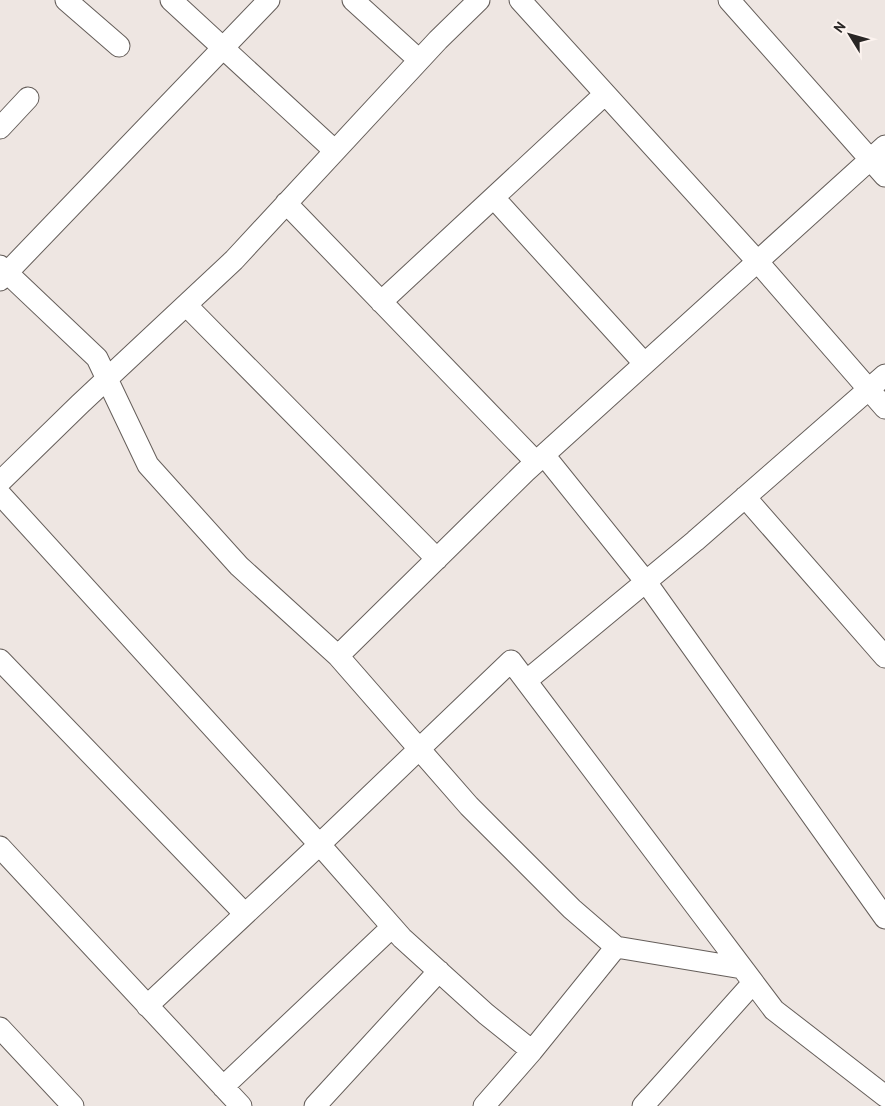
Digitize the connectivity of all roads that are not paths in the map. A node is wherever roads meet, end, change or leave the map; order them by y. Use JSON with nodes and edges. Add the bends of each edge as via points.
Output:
{"nodes":[{"id":1,"x":66,"y":0,"type":"edge"},
{"id":2,"x":171,"y":0,"type":"edge"},
{"id":3,"x":269,"y":0,"type":"edge"},
{"id":4,"x":353,"y":0,"type":"edge"},
{"id":5,"x":479,"y":0,"type":"edge"},
{"id":6,"x":520,"y":0,"type":"edge"},
{"id":7,"x":728,"y":0,"type":"edge"},
{"id":8,"x":119,"y":46,"type":"dead end"},
{"id":9,"x":223,"y":47,"type":"junction"},
{"id":10,"x":419,"y":60,"type":"junction"},
{"id":11,"x":605,"y":94,"type":"junction"},
{"id":12,"x":28,"y":98,"type":"dead end"},
{"id":13,"x":0,"y":128,"type":"edge"},
{"id":14,"x":335,"y":150,"type":"junction"},
{"id":15,"x":878,"y":153,"type":"edge"},
{"id":16,"x":885,"y":176,"type":"edge"},
{"id":17,"x":494,"y":198,"type":"junction"},
{"id":18,"x":286,"y":203,"type":"junction"},
{"id":19,"x":757,"y":261,"type":"junction"},
{"id":20,"x":2,"y":273,"type":"edge"},
{"id":21,"x":381,"y":302,"type":"junction"},
{"id":22,"x":186,"y":305,"type":"junction"},
{"id":23,"x":644,"y":363,"type":"junction"},
{"id":24,"x":885,"y":375,"type":"edge"},
{"id":25,"x":107,"y":380,"type":"junction"},
{"id":26,"x":869,"y":389,"type":"junction"},
{"id":27,"x":885,"y":408,"type":"edge"},
{"id":28,"x":540,"y":458,"type":"junction"},
{"id":29,"x":0,"y":482,"type":"edge"},
{"id":30,"x":0,"y":494,"type":"edge"},
{"id":31,"x":745,"y":497,"type":"junction"},
{"id":32,"x":437,"y":559,"type":"junction"},
{"id":33,"x":646,"y":582,"type":"junction"},
{"id":34,"x":338,"y":656,"type":"junction"},
{"id":35,"x":885,"y":657,"type":"edge"},
{"id":36,"x":0,"y":660,"type":"edge"},
{"id":37,"x":526,"y":681,"type":"junction"},
{"id":38,"x":419,"y":749,"type":"junction"},
{"id":39,"x":320,"y":844,"type":"junction"},
{"id":40,"x":0,"y":847,"type":"edge"},
{"id":41,"x":245,"y":914,"type":"junction"},
{"id":42,"x":885,"y":918,"type":"edge"},
{"id":43,"x":392,"y":927,"type":"junction"},
{"id":44,"x":616,"y":947,"type":"junction"},
{"id":45,"x":439,"y":971,"type":"junction"},
{"id":46,"x":748,"y":975,"type":"junction"},
{"id":47,"x":147,"y":1006,"type":"junction"},
{"id":48,"x":0,"y":1028,"type":"edge"},
{"id":49,"x":532,"y":1051,"type":"junction"},
{"id":50,"x":223,"y":1087,"type":"junction"},
{"id":51,"x":885,"y":1096,"type":"edge"},
{"id":52,"x":649,"y":1104,"type":"edge"},
{"id":53,"x":73,"y":1106,"type":"edge"},
{"id":54,"x":241,"y":1106,"type":"edge"},
{"id":55,"x":315,"y":1106,"type":"edge"},
{"id":56,"x":484,"y":1106,"type":"edge"}],
"edges":[{"from":1,"to":8,"type":"street"},
{"from":2,"to":9,"type":"street"},
{"from":3,"to":9,"type":"street"},
{"from":4,"to":10,"type":"street"},
{"from":5,"to":10,"type":"street"},
{"from":6,"to":11,"type":"street"},
{"from":7,"to":15,"type":"street"},
{"from":9,"to":14,"type":"street"},
{"from":9,"to":20,"type":"street"},
{"from":10,"to":14,"type":"street"},
{"from":11,"to":17,"type":"street"},
{"from":11,"to":19,"type":"street"},
{"from":12,"to":13,"type":"street"},
{"from":14,"to":18,"type":"street"},
{"from":15,"to":16,"type":"street"},
{"from":15,"to":19,"type":"street"},
{"from":17,"to":21,"type":"street"},
{"from":17,"to":23,"type":"street"},
{"from":18,"to":21,"type":"street"},
{"from":18,"to":22,"type":"street","via":[[234,260]]},
{"from":19,"to":23,"type":"street"},
{"from":19,"to":26,"type":"street"},
{"from":20,"to":25,"type":"street","via":[[97,358]]},
{"from":21,"to":28,"type":"street"},
{"from":22,"to":25,"type":"street"},
{"from":22,"to":32,"type":"street"},
{"from":23,"to":28,"type":"street"},
{"from":24,"to":26,"type":"street"},
{"from":25,"to":29,"type":"street"},
{"from":25,"to":34,"type":"street","via":[[148,464],[239,566]]},
{"from":26,"to":27,"type":"street"},
{"from":26,"to":31,"type":"street"},
{"from":28,"to":32,"type":"street"},
{"from":28,"to":33,"type":"street"},
{"from":30,"to":39,"type":"street"},
{"from":31,"to":33,"type":"street"},
{"from":31,"to":35,"type":"street"},
{"from":32,"to":34,"type":"street"},
{"from":33,"to":37,"type":"street"},
{"from":33,"to":42,"type":"street"},
{"from":34,"to":38,"type":"street"},
{"from":36,"to":41,"type":"street"},
{"from":37,"to":38,"type":"street","via":[[511,661]]},
{"from":37,"to":46,"type":"street"},
{"from":38,"to":39,"type":"street"},
{"from":38,"to":44,"type":"street","via":[[469,806],[572,909]]},
{"from":39,"to":41,"type":"street"},
{"from":39,"to":43,"type":"street"},
{"from":40,"to":47,"type":"street"},
{"from":41,"to":47,"type":"street"},
{"from":43,"to":45,"type":"street"},
{"from":43,"to":50,"type":"street"},
{"from":44,"to":46,"type":"street"},
{"from":44,"to":49,"type":"street"},
{"from":45,"to":49,"type":"street"},
{"from":45,"to":55,"type":"street"},
{"from":46,"to":51,"type":"street","via":[[774,1010]]},
{"from":46,"to":52,"type":"street"},
{"from":47,"to":50,"type":"street"},
{"from":48,"to":53,"type":"street"},
{"from":49,"to":56,"type":"street"},
{"from":50,"to":54,"type":"street"}]}
